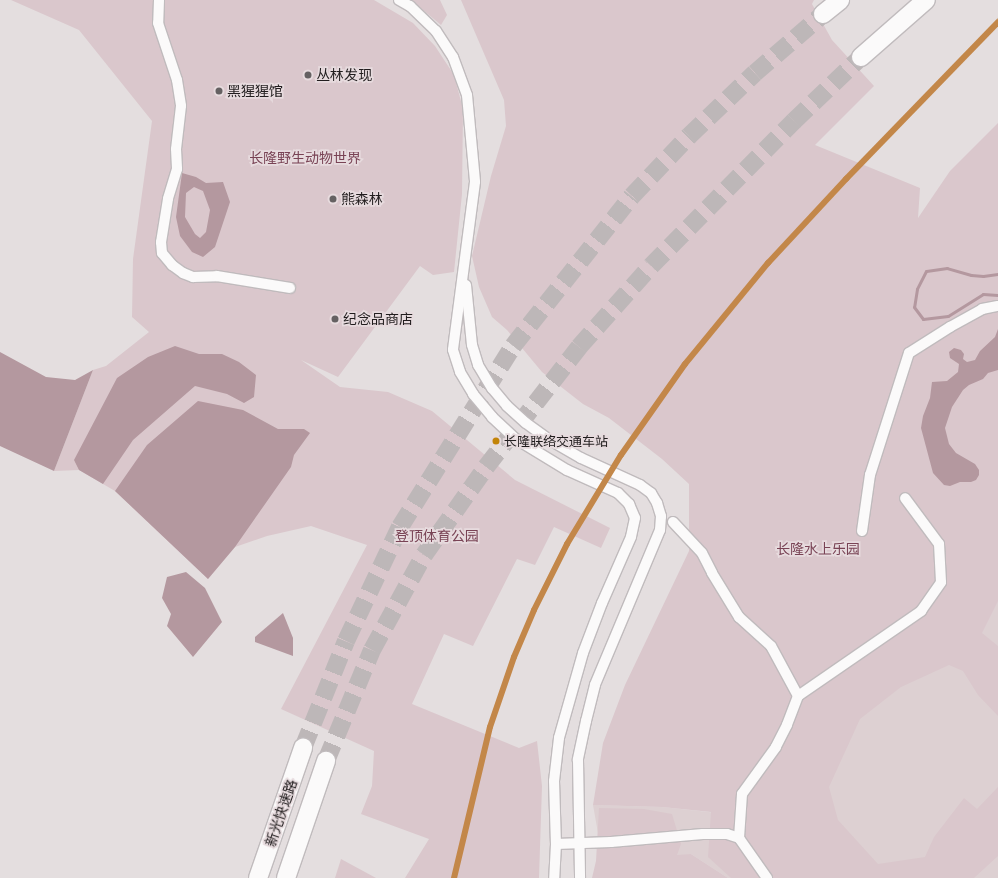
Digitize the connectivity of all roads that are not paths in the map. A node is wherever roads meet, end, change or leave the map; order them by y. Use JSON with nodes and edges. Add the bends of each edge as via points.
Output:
{"nodes":[{"id":1,"x":159,"y":0,"type":"edge"},
{"id":2,"x":399,"y":0,"type":"edge"},
{"id":3,"x":840,"y":0,"type":"edge"},
{"id":4,"x":926,"y":0,"type":"edge"},
{"id":5,"x":823,"y":14,"type":"tunnel mouth"},
{"id":6,"x":861,"y":57,"type":"tunnel mouth"},
{"id":7,"x":464,"y":271,"type":"junction"},
{"id":8,"x":290,"y":288,"type":"dead end"},
{"id":9,"x":998,"y":306,"type":"edge"},
{"id":10,"x":905,"y":498,"type":"dead end"},
{"id":11,"x":673,"y":522,"type":"dead end"},
{"id":12,"x":862,"y":531,"type":"dead end"},
{"id":13,"x":798,"y":696,"type":"junction"},
{"id":14,"x":303,"y":748,"type":"tunnel mouth"},
{"id":15,"x":326,"y":761,"type":"tunnel mouth"},
{"id":16,"x":739,"y":838,"type":"junction"},
{"id":17,"x":556,"y":844,"type":"junction"},
{"id":18,"x":579,"y":844,"type":"junction"},
{"id":19,"x":258,"y":878,"type":"edge"},
{"id":20,"x":286,"y":878,"type":"edge"},
{"id":21,"x":554,"y":878,"type":"edge"},
{"id":22,"x":580,"y":878,"type":"edge"},
{"id":23,"x":767,"y":878,"type":"edge"}],
"edges":[{"from":1,"to":8,"type":"street","via":[[158,23],[177,80],[181,106],[176,149],[177,169],[168,199],[161,242],[162,253],[172,265],[194,277],[217,276]]},
{"from":2,"to":7,"type":"street","via":[[410,6],[436,31],[453,57],[467,95],[475,182]]},
{"from":3,"to":5,"type":"highway"},
{"from":4,"to":6,"type":"highway"},
{"from":7,"to":17,"type":"street","via":[[454,350],[460,372],[473,394],[492,417],[516,439],[567,470],[618,493],[629,504],[635,518],[632,537],[583,653],[559,738],[554,781]]},
{"from":7,"to":18,"type":"street","via":[[472,345],[478,365],[492,388],[512,410],[548,439],[651,493],[661,516],[660,530],[598,678],[586,721],[578,760]]},
{"from":9,"to":12,"type":"street","via":[[982,309],[909,353],[870,475]]},
{"from":10,"to":13,"type":"street","via":[[939,544],[941,582],[921,611]]},
{"from":11,"to":13,"type":"street","via":[[702,553],[739,617],[771,646]]},
{"from":13,"to":16,"type":"street","via":[[776,747],[742,794]]},
{"from":14,"to":19,"type":"highway","name":"新光快速路"},
{"from":15,"to":20,"type":"highway","name":"新光快速路"},
{"from":16,"to":18,"type":"street","via":[[727,834],[703,834]]},
{"from":16,"to":23,"type":"street"},
{"from":17,"to":18,"type":"street"},
{"from":17,"to":21,"type":"street"},
{"from":18,"to":22,"type":"street"}]}
